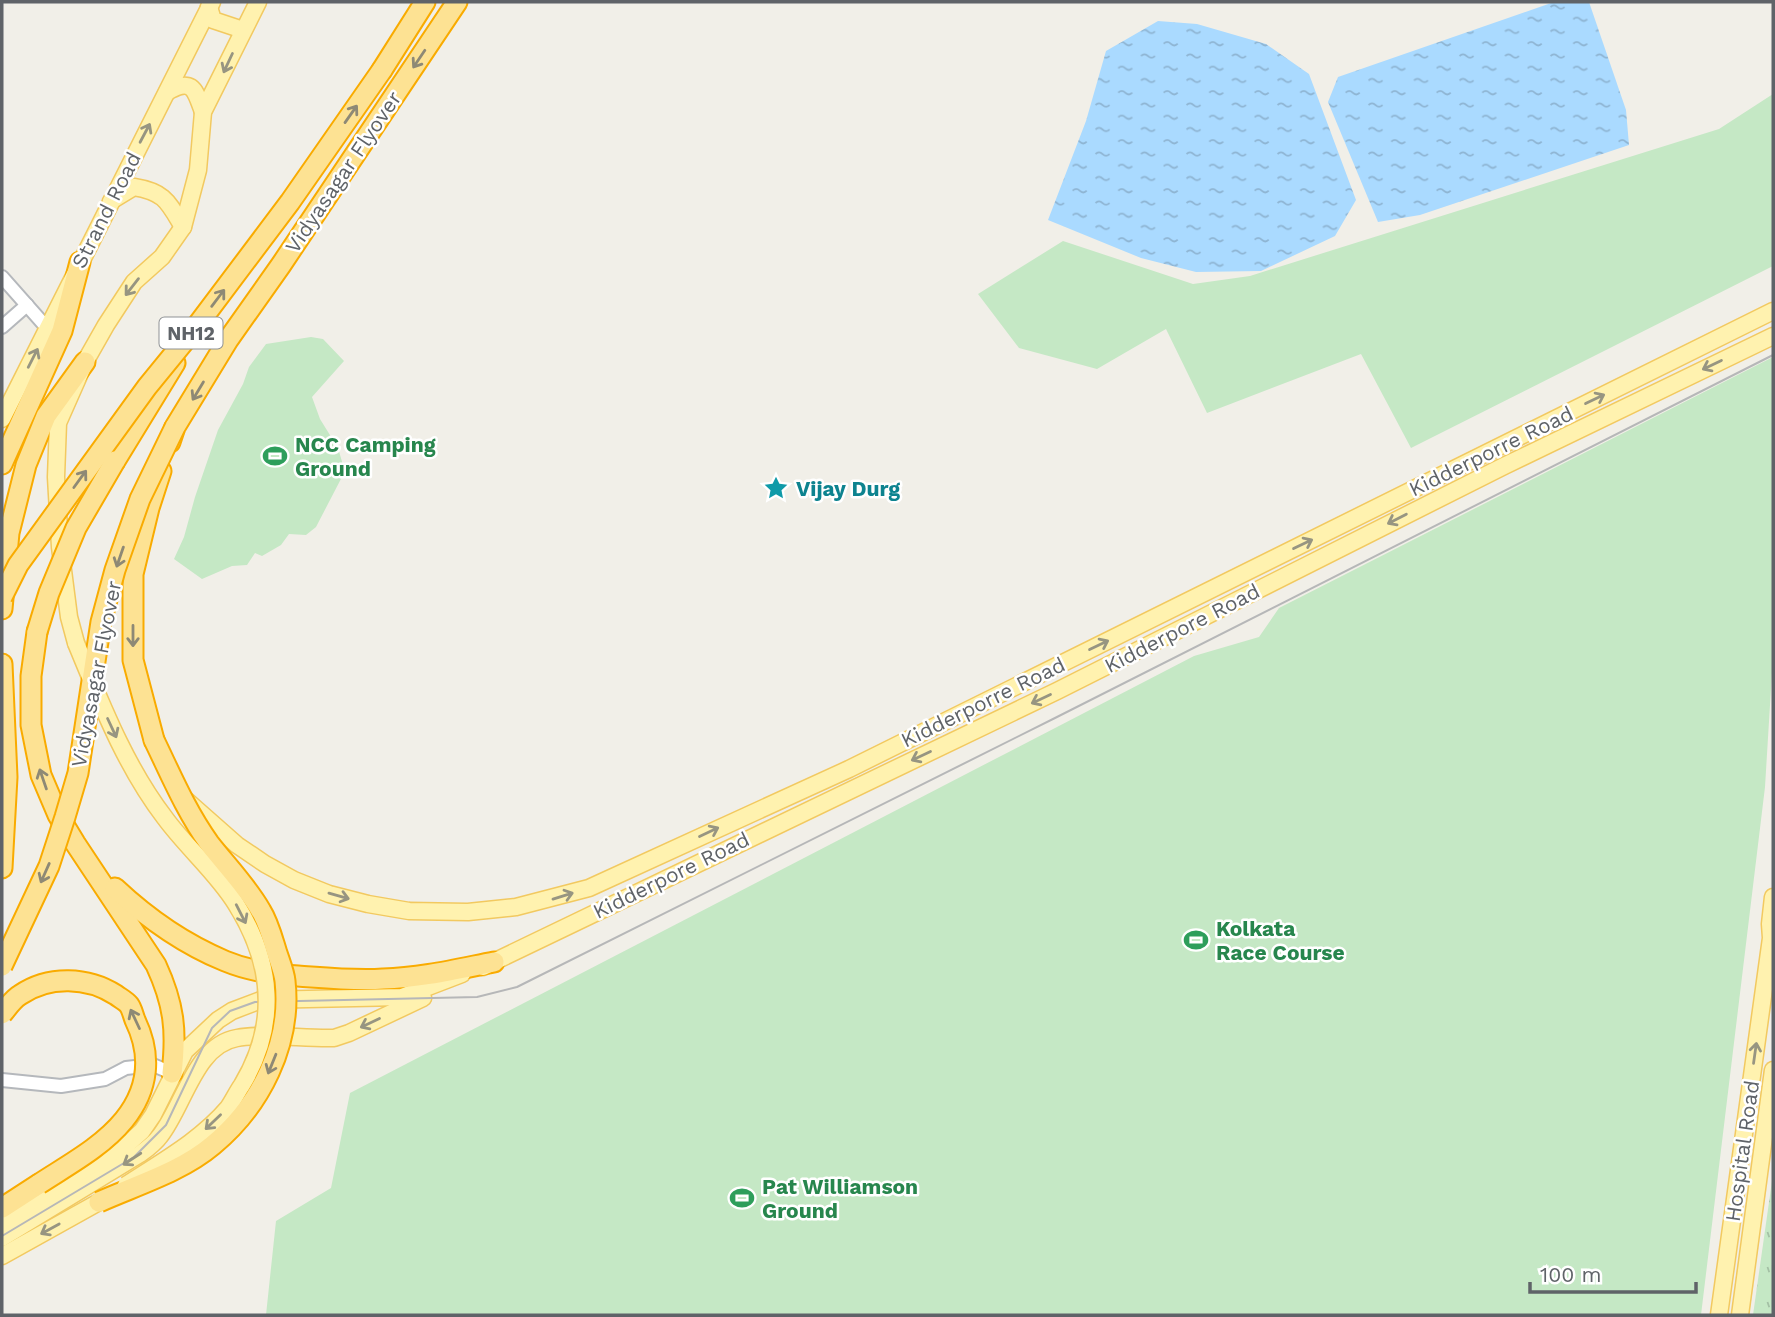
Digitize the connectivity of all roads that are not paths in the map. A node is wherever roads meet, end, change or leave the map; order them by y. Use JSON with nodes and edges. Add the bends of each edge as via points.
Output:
{"nodes":[{"id":1,"x":258,"y":2,"type":"edge"},
{"id":2,"x":425,"y":2,"type":"edge"},
{"id":3,"x":457,"y":2,"type":"edge"},
{"id":4,"x":210,"y":5,"type":"edge"},
{"id":5,"x":243,"y":30,"type":"junction"},
{"id":6,"x":167,"y":92,"type":"junction"},
{"id":7,"x":203,"y":112,"type":"junction"},
{"id":8,"x":109,"y":202,"type":"junction"},
{"id":9,"x":184,"y":227,"type":"junction"},
{"id":10,"x":80,"y":262,"type":"junction"},
{"id":11,"x":2,"y":277,"type":"edge"},
{"id":12,"x":26,"y":305,"type":"junction"},
{"id":13,"x":1773,"y":311,"type":"edge"},
{"id":14,"x":2,"y":327,"type":"edge"},
{"id":15,"x":196,"y":327,"type":"junction"},
{"id":16,"x":48,"y":329,"type":"junction"},
{"id":17,"x":1773,"y":336,"type":"edge"},
{"id":18,"x":85,"y":362,"type":"junction"},
{"id":19,"x":2,"y":419,"type":"edge"},
{"id":20,"x":176,"y":427,"type":"junction"},
{"id":21,"x":2,"y":464,"type":"edge"},
{"id":22,"x":2,"y":597,"type":"edge"},
{"id":23,"x":2,"y":608,"type":"edge"},
{"id":24,"x":2,"y":664,"type":"edge"},
{"id":25,"x":180,"y":794,"type":"junction"},
{"id":26,"x":86,"y":861,"type":"junction"},
{"id":27,"x":2,"y":868,"type":"edge"},
{"id":28,"x":1773,"y":897,"type":"edge"},
{"id":29,"x":1771,"y":945,"type":"edge"},
{"id":30,"x":494,"y":962,"type":"junction"},
{"id":31,"x":2,"y":966,"type":"edge"},
{"id":32,"x":474,"y":971,"type":"junction"},
{"id":33,"x":2,"y":1014,"type":"edge"},
{"id":34,"x":201,"y":1035,"type":"junction"},
{"id":35,"x":213,"y":1048,"type":"junction"},
{"id":36,"x":1773,"y":1070,"type":"edge"},
{"id":37,"x":172,"y":1073,"type":"junction"},
{"id":38,"x":2,"y":1080,"type":"edge"},
{"id":39,"x":99,"y":1202,"type":"junction"},
{"id":40,"x":2,"y":1208,"type":"edge"},
{"id":41,"x":2,"y":1222,"type":"edge"},
{"id":42,"x":2,"y":1238,"type":"edge"},
{"id":43,"x":2,"y":1256,"type":"edge"},
{"id":44,"x":1719,"y":1315,"type":"edge"},
{"id":45,"x":1740,"y":1315,"type":"edge"}],
"edges":[{"from":1,"to":5,"type":"main road"},
{"from":15,"to":2,"type":"highway","name":"Vidyasagar Flyover","number":"NH12","one_way":true,"bridge":true,"via":[[290,202]]},
{"from":3,"to":20,"type":"highway","name":"Vidyasagar Flyover","number":"NH12","one_way":true,"via":[[228,340]]},
{"from":4,"to":5,"type":"main road","via":[[213,20]]},
{"from":4,"to":6,"type":"main road","name":"Strand Road"},
{"from":5,"to":7,"type":"main road","one_way":true},
{"from":6,"to":7,"type":"main road","via":[[178,85],[190,86]]},
{"from":8,"to":6,"type":"main road","name":"Strand Road","one_way":true},
{"from":7,"to":9,"type":"main road","via":[[198,170]]},
{"from":8,"to":9,"type":"main road","via":[[134,187],[154,190]]},
{"from":8,"to":10,"type":"main road","name":"Strand Road"},
{"from":9,"to":18,"type":"main road","one_way":true,"via":[[162,257],[134,282]]},
{"from":10,"to":16,"type":"main road","name":"Strand Road"},
{"from":10,"to":21,"type":"highway","via":[[62,331]]},
{"from":11,"to":12,"type":"street"},
{"from":12,"to":14,"type":"street"},
{"from":12,"to":16,"type":"street"},
{"from":25,"to":13,"type":"main road","name":"Kidderporre Road","one_way":true,"via":[[237,845],[295,880],[368,904],[409,911],[468,912],[516,907],[589,888],[849,769]]},
{"from":22,"to":15,"type":"highway","name":"Vidyasagar Flyover","number":"NH12","one_way":true,"bridge":true,"via":[[18,565]]},
{"from":26,"to":15,"type":"highway","one_way":true,"bridge":true,"via":[[41,775],[31,725],[37,632],[76,527]]},
{"from":19,"to":16,"type":"main road","name":"Strand Road","one_way":true},
{"from":17,"to":30,"type":"main road","name":"Kidderpore Road","one_way":true,"via":[[1057,691]]},
{"from":18,"to":23,"type":"highway","via":[[46,416],[26,465],[9,533]]},
{"from":18,"to":39,"type":"main road","one_way":true,"bridge":true,"via":[[58,423],[56,477],[60,547],[76,643],[138,777],[164,818],[236,904],[258,948],[267,986],[259,1052],[228,1107],[198,1136]]},
{"from":20,"to":25,"type":"highway","one_way":true,"bridge":true,"via":[[133,574],[132,660],[154,740]]},
{"from":20,"to":31,"type":"highway","name":"Vidyasagar Flyover","number":"NH12","one_way":true,"bridge":true,"via":[[140,499],[112,583],[101,622],[78,773],[65,817],[49,866]]},
{"from":24,"to":27,"type":"highway","via":[[6,778]]},
{"from":25,"to":39,"type":"highway","one_way":true,"bridge":true,"via":[[209,842],[262,911],[285,979],[279,1044],[254,1101],[212,1146],[185,1164]]},
{"from":26,"to":30,"type":"highway","via":[[153,921],[227,962],[264,973],[384,979]]},
{"from":26,"to":37,"type":"highway","via":[[166,987],[176,1041]]},
{"from":28,"to":29,"type":"main road","name":"Hospital Road"},
{"from":44,"to":29,"type":"main road","name":"Hospital Road","one_way":true},
{"from":30,"to":32,"type":"main road","name":"Kidderpore Road"},
{"from":32,"to":34,"type":"main road","name":"Kidderpore Road","via":[[402,997],[261,1000],[233,1011]]},
{"from":32,"to":35,"type":"main road","name":"Kidderpore Road","one_way":true,"via":[[342,1035],[239,1037]]},
{"from":40,"to":33,"type":"highway","one_way":true,"bridge":true,"via":[[105,1139],[139,1096],[148,1066],[142,1034],[128,1004],[101,986],[70,980],[42,984],[18,995]]},
{"from":34,"to":35,"type":"main road"},
{"from":34,"to":37,"type":"main road","name":"Kidderpore Road"},
{"from":35,"to":42,"type":"main road","one_way":true,"via":[[160,1137],[140,1154]]},
{"from":36,"to":45,"type":"main road","name":"Hospital Road"},
{"from":37,"to":38,"type":"street","via":[[153,1065],[61,1086]]},
{"from":37,"to":41,"type":"main road","name":"Kidderpore Road","via":[[147,1123],[121,1150]]},
{"from":39,"to":43,"type":"main road","one_way":true}]}
